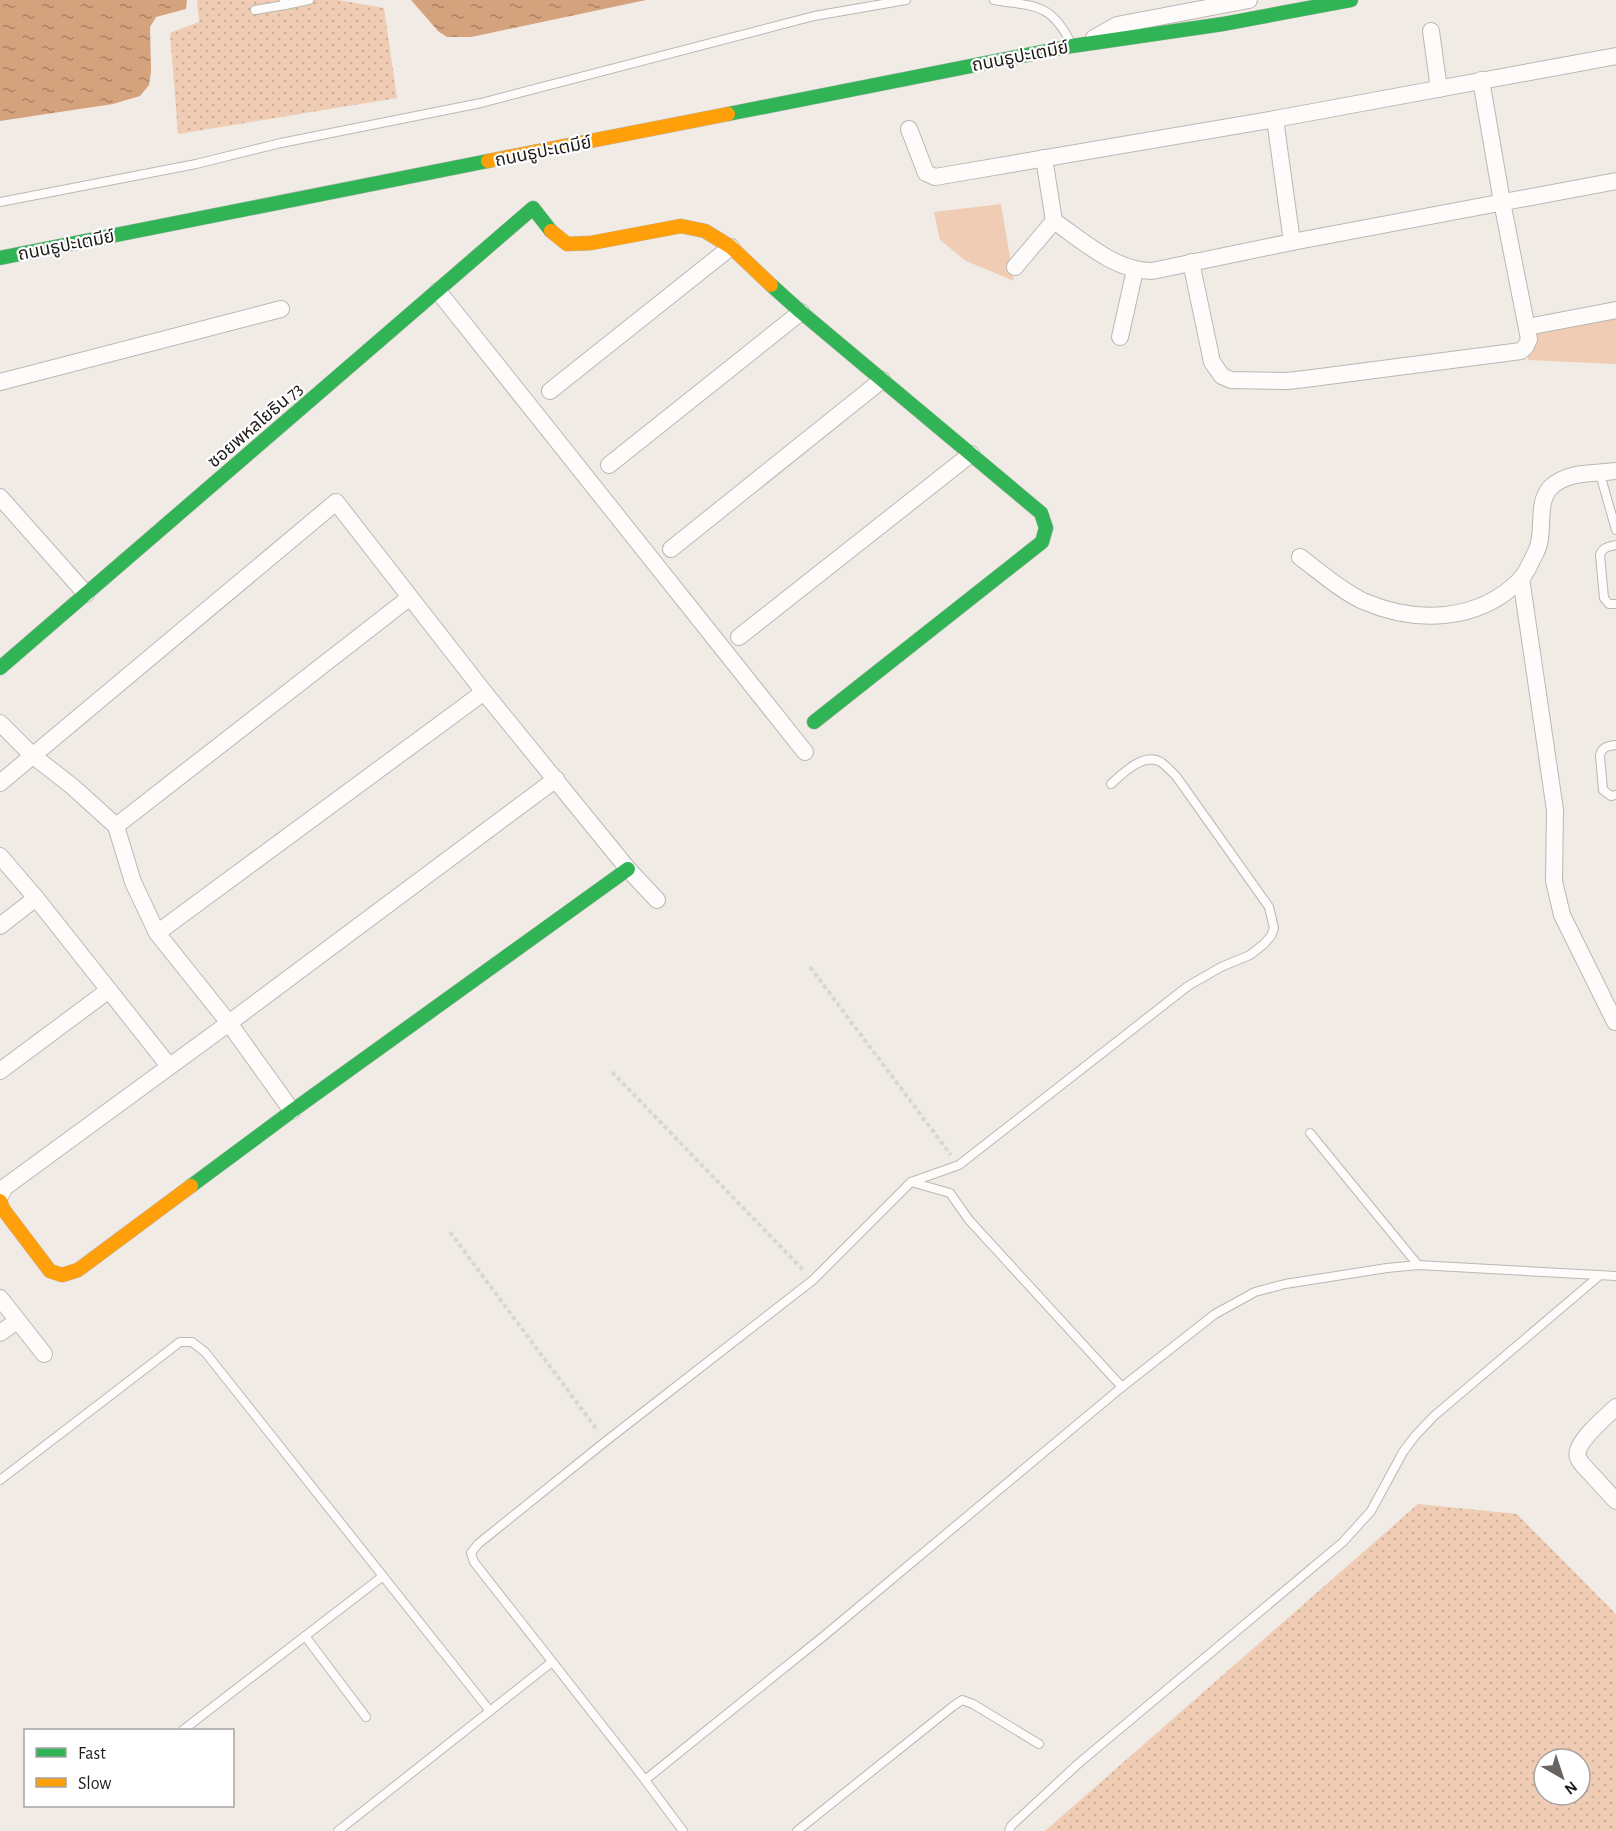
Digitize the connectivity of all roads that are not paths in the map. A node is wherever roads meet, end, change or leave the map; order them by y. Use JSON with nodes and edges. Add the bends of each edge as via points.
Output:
{"nodes":[{"id":1,"x":309,"y":0,"type":"edge"},
{"id":2,"x":906,"y":0,"type":"edge"},
{"id":3,"x":994,"y":0,"type":"edge"},
{"id":4,"x":1220,"y":0,"type":"edge"},
{"id":5,"x":1249,"y":0,"type":"edge"},
{"id":6,"x":1351,"y":0,"type":"edge"},
{"id":7,"x":285,"y":3,"type":"edge"},
{"id":8,"x":255,"y":10,"type":"dead end"},
{"id":9,"x":1202,"y":10,"type":"junction"},
{"id":10,"x":1431,"y":31,"type":"dead end"},
{"id":11,"x":1079,"y":45,"type":"junction"},
{"id":12,"x":1616,"y":56,"type":"edge"},
{"id":13,"x":1481,"y":80,"type":"junction"},
{"id":14,"x":1439,"y":89,"type":"junction"},
{"id":15,"x":1275,"y":119,"type":"junction"},
{"id":16,"x":909,"y":129,"type":"dead end"},
{"id":17,"x":1044,"y":158,"type":"junction"},
{"id":18,"x":1616,"y":182,"type":"edge"},
{"id":19,"x":0,"y":202,"type":"edge"},
{"id":20,"x":1502,"y":202,"type":"junction"},
{"id":21,"x":1054,"y":221,"type":"junction"},
{"id":22,"x":1292,"y":242,"type":"junction"},
{"id":23,"x":731,"y":247,"type":"junction"},
{"id":24,"x":0,"y":258,"type":"edge"},
{"id":25,"x":1191,"y":262,"type":"junction"},
{"id":26,"x":1015,"y":267,"type":"dead end"},
{"id":27,"x":1135,"y":270,"type":"junction"},
{"id":28,"x":438,"y":291,"type":"junction"},
{"id":29,"x":281,"y":309,"type":"dead end"},
{"id":30,"x":1616,"y":310,"type":"edge"},
{"id":31,"x":801,"y":312,"type":"junction"},
{"id":32,"x":1527,"y":327,"type":"junction"},
{"id":33,"x":1120,"y":337,"type":"dead end"},
{"id":34,"x":882,"y":380,"type":"junction"},
{"id":35,"x":0,"y":382,"type":"edge"},
{"id":36,"x":550,"y":391,"type":"dead end"},
{"id":37,"x":971,"y":454,"type":"junction"},
{"id":38,"x":609,"y":465,"type":"dead end"},
{"id":39,"x":1608,"y":472,"type":"edge"},
{"id":40,"x":0,"y":497,"type":"edge"},
{"id":41,"x":1616,"y":530,"type":"edge"},
{"id":42,"x":1616,"y":545,"type":"edge"},
{"id":43,"x":671,"y":549,"type":"dead end"},
{"id":44,"x":1300,"y":556,"type":"dead end"},
{"id":45,"x":1521,"y":578,"type":"junction"},
{"id":46,"x":86,"y":594,"type":"junction"},
{"id":47,"x":409,"y":598,"type":"junction"},
{"id":48,"x":1616,"y":604,"type":"edge"},
{"id":49,"x":739,"y":637,"type":"dead end"},
{"id":50,"x":0,"y":668,"type":"edge"},
{"id":51,"x":484,"y":692,"type":"junction"},
{"id":52,"x":814,"y":722,"type":"dead end"},
{"id":53,"x":0,"y":723,"type":"edge"},
{"id":54,"x":1616,"y":745,"type":"edge"},
{"id":55,"x":805,"y":753,"type":"dead end"},
{"id":56,"x":32,"y":755,"type":"junction"},
{"id":57,"x":556,"y":779,"type":"junction"},
{"id":58,"x":0,"y":783,"type":"edge"},
{"id":59,"x":1111,"y":784,"type":"dead end"},
{"id":60,"x":1616,"y":795,"type":"edge"},
{"id":61,"x":116,"y":826,"type":"junction"},
{"id":62,"x":0,"y":856,"type":"edge"},
{"id":63,"x":628,"y":869,"type":"junction"},
{"id":64,"x":36,"y":898,"type":"junction"},
{"id":65,"x":657,"y":900,"type":"dead end"},
{"id":66,"x":0,"y":926,"type":"edge"},
{"id":67,"x":157,"y":933,"type":"junction"},
{"id":68,"x":109,"y":990,"type":"junction"},
{"id":69,"x":1615,"y":1022,"type":"edge"},
{"id":70,"x":229,"y":1023,"type":"junction"},
{"id":71,"x":169,"y":1066,"type":"junction"},
{"id":72,"x":0,"y":1071,"type":"edge"},
{"id":73,"x":292,"y":1111,"type":"junction"},
{"id":74,"x":1310,"y":1133,"type":"dead end"},
{"id":75,"x":910,"y":1182,"type":"junction"},
{"id":76,"x":0,"y":1196,"type":"edge"},
{"id":77,"x":0,"y":1201,"type":"edge"},
{"id":78,"x":1418,"y":1265,"type":"junction"},
{"id":79,"x":1599,"y":1276,"type":"junction"},
{"id":80,"x":1616,"y":1276,"type":"edge"},
{"id":81,"x":0,"y":1298,"type":"edge"},
{"id":82,"x":17,"y":1321,"type":"junction"},
{"id":83,"x":0,"y":1333,"type":"edge"},
{"id":84,"x":44,"y":1354,"type":"dead end"},
{"id":85,"x":1122,"y":1387,"type":"junction"},
{"id":86,"x":1616,"y":1407,"type":"edge"},
{"id":87,"x":0,"y":1480,"type":"edge"},
{"id":88,"x":1616,"y":1501,"type":"edge"},
{"id":89,"x":383,"y":1576,"type":"junction"},
{"id":90,"x":305,"y":1636,"type":"junction"},
{"id":91,"x":552,"y":1662,"type":"junction"},
{"id":92,"x":490,"y":1711,"type":"junction"},
{"id":93,"x":366,"y":1717,"type":"dead end"},
{"id":94,"x":186,"y":1729,"type":"edge"},
{"id":95,"x":1039,"y":1744,"type":"dead end"},
{"id":96,"x":645,"y":1780,"type":"junction"},
{"id":97,"x":338,"y":1831,"type":"edge"},
{"id":98,"x":682,"y":1831,"type":"edge"},
{"id":99,"x":797,"y":1831,"type":"edge"},
{"id":100,"x":1009,"y":1831,"type":"edge"}],
"edges":[{"from":1,"to":7,"type":"lane"},
{"from":2,"to":19,"type":"lane","via":[[814,16],[481,103]]},
{"from":3,"to":11,"type":"lane","via":[[1048,12]]},
{"from":4,"to":9,"type":"lane"},
{"from":5,"to":9,"type":"street","name":"ถนนธูปะเตมีย์"},
{"from":6,"to":11,"type":"street","name":"ถนนธูปะเตมีย์"},
{"from":7,"to":8,"type":"lane"},
{"from":9,"to":11,"type":"street","name":"ถนนธูปะเตมีย์","via":[[1179,11],[1117,26]]},
{"from":10,"to":14,"type":"street"},
{"from":11,"to":24,"type":"street","name":"ถนนธูปะเตมีย์"},
{"from":12,"to":13,"type":"street"},
{"from":13,"to":14,"type":"street"},
{"from":13,"to":20,"type":"street"},
{"from":14,"to":15,"type":"street"},
{"from":15,"to":17,"type":"street"},
{"from":15,"to":22,"type":"street"},
{"from":16,"to":17,"type":"street","via":[[926,173],[935,177]]},
{"from":17,"to":21,"type":"street"},
{"from":18,"to":20,"type":"street"},
{"from":20,"to":22,"type":"street"},
{"from":20,"to":32,"type":"street"},
{"from":21,"to":26,"type":"street"},
{"from":21,"to":27,"type":"street","via":[[1111,260]]},
{"from":22,"to":25,"type":"street"},
{"from":23,"to":28,"type":"street","name":"ซอยพหลโยธิน 73","via":[[705,231],[681,226],[567,244],[533,208]]},
{"from":23,"to":31,"type":"street"},
{"from":23,"to":36,"type":"street"},
{"from":25,"to":27,"type":"street","via":[[1152,271]]},
{"from":25,"to":32,"type":"street","via":[[1212,362],[1222,376],[1231,380],[1287,381],[1515,353],[1526,346]]},
{"from":27,"to":33,"type":"street"},
{"from":28,"to":46,"type":"street","name":"ซอยพหลโยธิน 73"},
{"from":28,"to":55,"type":"street"},
{"from":29,"to":35,"type":"street"},
{"from":30,"to":32,"type":"street"},
{"from":31,"to":34,"type":"street"},
{"from":31,"to":38,"type":"street"},
{"from":34,"to":37,"type":"street"},
{"from":34,"to":43,"type":"street"},
{"from":37,"to":49,"type":"street"},
{"from":37,"to":52,"type":"street","via":[[1041,513],[1046,528],[1042,542]]},
{"from":39,"to":41,"type":"lane"},
{"from":39,"to":45,"type":"street","via":[[1574,476],[1549,488],[1544,498],[1538,549]]},
{"from":40,"to":46,"type":"street"},
{"from":42,"to":48,"type":"lane","via":[[1605,547],[1600,555],[1604,598],[1609,604]]},
{"from":44,"to":45,"type":"street","via":[[1343,590],[1365,601],[1387,609],[1432,616],[1474,610],[1499,597]]},
{"from":45,"to":69,"type":"street","via":[[1555,810],[1554,881],[1562,915]]},
{"from":46,"to":50,"type":"street","name":"ซอยพหลโยธิน 73"},
{"from":47,"to":51,"type":"street"},
{"from":47,"to":56,"type":"street","via":[[336,502]]},
{"from":47,"to":61,"type":"street"},
{"from":51,"to":57,"type":"street"},
{"from":51,"to":67,"type":"street"},
{"from":53,"to":56,"type":"street"},
{"from":54,"to":60,"type":"lane","via":[[1605,747],[1600,756],[1603,790]]},
{"from":56,"to":58,"type":"street"},
{"from":56,"to":61,"type":"street"},
{"from":57,"to":63,"type":"street"},
{"from":57,"to":70,"type":"street"},
{"from":59,"to":75,"type":"lane","via":[[1136,764],[1150,759],[1161,762],[1176,776],[1269,907],[1274,928],[1271,936],[1250,955],[1188,986],[959,1165]]},
{"from":61,"to":67,"type":"street","via":[[133,882]]},
{"from":62,"to":64,"type":"street"},
{"from":63,"to":65,"type":"street"},
{"from":63,"to":73,"type":"street"},
{"from":64,"to":66,"type":"street"},
{"from":64,"to":68,"type":"street"},
{"from":67,"to":70,"type":"street"},
{"from":68,"to":71,"type":"street"},
{"from":68,"to":72,"type":"street"},
{"from":70,"to":71,"type":"street"},
{"from":70,"to":73,"type":"street"},
{"from":71,"to":76,"type":"street","via":[[5,1187]]},
{"from":73,"to":77,"type":"street","via":[[78,1270],[62,1275],[50,1271]]},
{"from":74,"to":78,"type":"lane"},
{"from":75,"to":85,"type":"lane","via":[[950,1193],[969,1220]]},
{"from":75,"to":91,"type":"lane","via":[[813,1280],[606,1441],[471,1553]]},
{"from":78,"to":79,"type":"lane"},
{"from":78,"to":85,"type":"lane","via":[[1255,1292],[1215,1314]]},
{"from":79,"to":80,"type":"lane"},
{"from":79,"to":100,"type":"lane","via":[[1434,1416],[1403,1452],[1371,1511],[1343,1542],[1079,1763]]},
{"from":81,"to":82,"type":"street"},
{"from":82,"to":83,"type":"street"},
{"from":82,"to":84,"type":"street"},
{"from":85,"to":96,"type":"lane"},
{"from":86,"to":88,"type":"street","via":[[1578,1450],[1582,1464]]},
{"from":87,"to":89,"type":"lane","via":[[180,1342],[192,1342],[205,1352]]},
{"from":89,"to":90,"type":"lane"},
{"from":89,"to":92,"type":"lane"},
{"from":90,"to":93,"type":"lane"},
{"from":90,"to":94,"type":"lane"},
{"from":91,"to":92,"type":"lane"},
{"from":91,"to":96,"type":"lane"},
{"from":92,"to":97,"type":"lane"},
{"from":95,"to":99,"type":"lane","via":[[962,1700]]},
{"from":96,"to":98,"type":"lane"}]}
